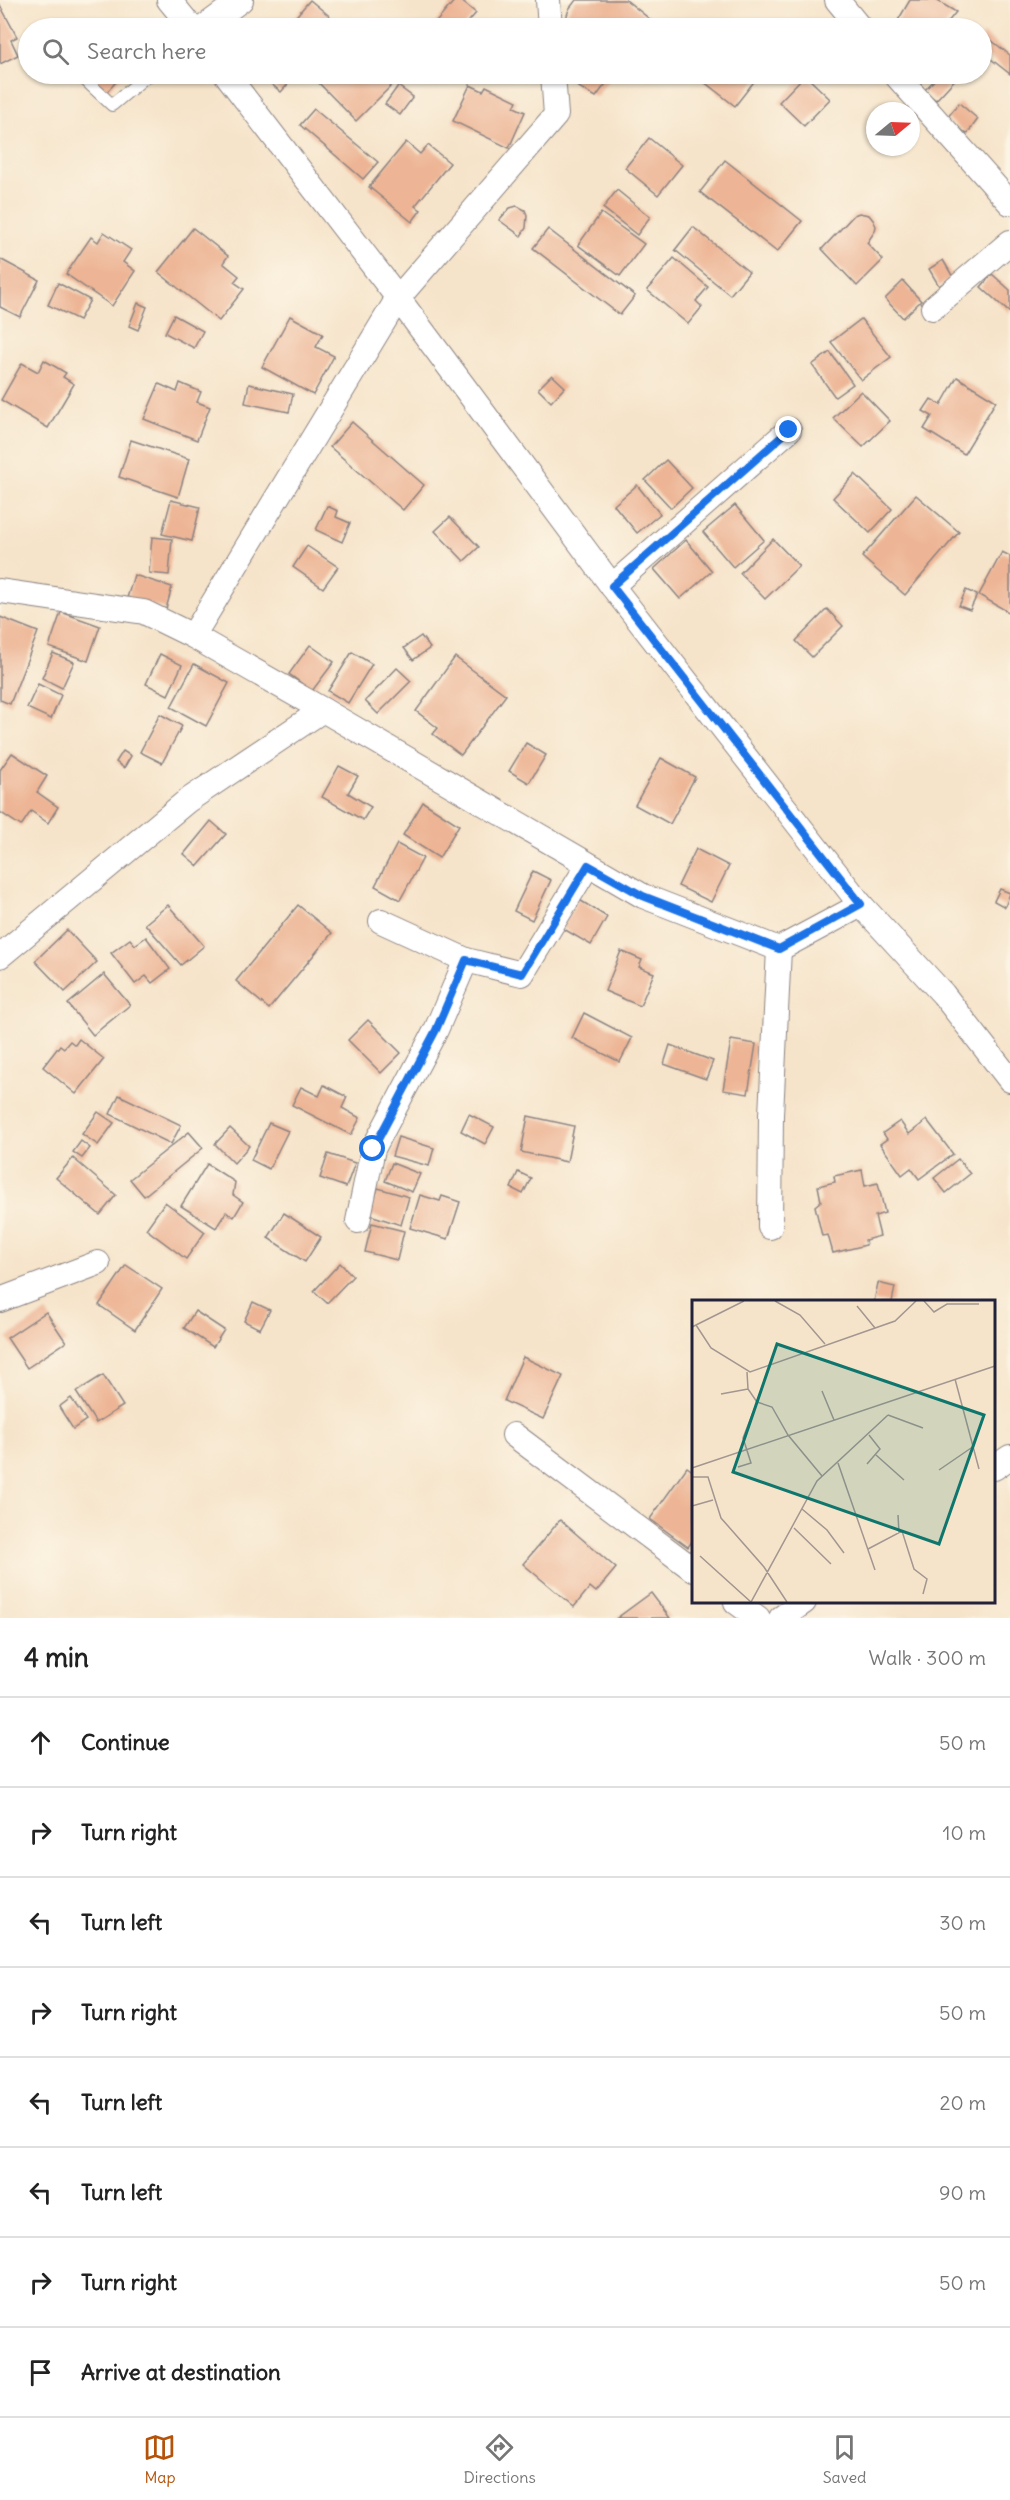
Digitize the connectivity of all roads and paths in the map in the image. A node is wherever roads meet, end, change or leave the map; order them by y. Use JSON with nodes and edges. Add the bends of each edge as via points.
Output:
{"nodes":[{"id":1,"x":169,"y":0,"type":"edge"},
{"id":2,"x":241,"y":0,"type":"edge"},
{"id":3,"x":548,"y":0,"type":"edge"},
{"id":4,"x":837,"y":0,"type":"edge"},
{"id":5,"x":184,"y":18,"type":"edge"},
{"id":6,"x":217,"y":18,"type":"edge"},
{"id":7,"x":549,"y":18,"type":"edge"},
{"id":8,"x":852,"y":18,"type":"edge"},
{"id":9,"x":90,"y":84,"type":"edge"},
{"id":10,"x":137,"y":84,"type":"edge"},
{"id":11,"x":234,"y":84,"type":"edge"},
{"id":12,"x":554,"y":84,"type":"edge"},
{"id":13,"x":904,"y":84,"type":"edge"},
{"id":14,"x":1010,"y":204,"type":"edge"},
{"id":15,"x":1010,"y":242,"type":"edge"},
{"id":16,"x":398,"y":298,"type":"junction"},
{"id":17,"x":933,"y":309,"type":"dead end"},
{"id":18,"x":789,"y":430,"type":"dead end"},
{"id":19,"x":612,"y":586,"type":"junction"},
{"id":20,"x":0,"y":591,"type":"edge"},
{"id":21,"x":193,"y":636,"type":"junction"},
{"id":22,"x":323,"y":710,"type":"junction"},
{"id":23,"x":588,"y":865,"type":"junction"},
{"id":24,"x":861,"y":904,"type":"junction"},
{"id":25,"x":381,"y":921,"type":"dead end"},
{"id":26,"x":779,"y":949,"type":"junction"},
{"id":27,"x":0,"y":956,"type":"edge"},
{"id":28,"x":466,"y":960,"type":"junction"},
{"id":29,"x":1010,"y":1080,"type":"edge"},
{"id":30,"x":358,"y":1221,"type":"dead end"},
{"id":31,"x":770,"y":1227,"type":"dead end"},
{"id":32,"x":98,"y":1263,"type":"dead end"},
{"id":33,"x":0,"y":1300,"type":"edge"},
{"id":34,"x":514,"y":1435,"type":"dead end"},
{"id":35,"x":1010,"y":1457,"type":"edge"},
{"id":36,"x":995,"y":1467,"type":"edge"},
{"id":37,"x":692,"y":1569,"type":"edge"},
{"id":38,"x":737,"y":1603,"type":"edge"},
{"id":39,"x":803,"y":1603,"type":"edge"},
{"id":40,"x":758,"y":1618,"type":"edge"},
{"id":41,"x":781,"y":1618,"type":"edge"}],
"edges":[{"from":1,"to":5,"type":"street"},
{"from":2,"to":6,"type":"street"},
{"from":3,"to":7,"type":"street"},
{"from":4,"to":8,"type":"street"},
{"from":9,"to":10,"type":"lane","via":[[112,105]]},
{"from":11,"to":16,"type":"street"},
{"from":12,"to":16,"type":"street","via":[[556,115]]},
{"from":13,"to":14,"type":"street"},
{"from":15,"to":17,"type":"street"},
{"from":16,"to":19,"type":"street"},
{"from":16,"to":21,"type":"street"},
{"from":18,"to":19,"type":"street"},
{"from":19,"to":24,"type":"street"},
{"from":20,"to":21,"type":"street","via":[[144,612]]},
{"from":21,"to":22,"type":"street"},
{"from":22,"to":23,"type":"street"},
{"from":22,"to":27,"type":"street","via":[[187,801]]},
{"from":23,"to":26,"type":"street","via":[[643,896]]},
{"from":23,"to":28,"type":"street","via":[[522,974]]},
{"from":24,"to":26,"type":"street"},
{"from":24,"to":29,"type":"street","via":[[943,993]]},
{"from":25,"to":28,"type":"street"},
{"from":26,"to":31,"type":"street"},
{"from":28,"to":30,"type":"street","via":[[436,1030],[373,1149]]},
{"from":32,"to":33,"type":"street"},
{"from":34,"to":37,"type":"street"},
{"from":35,"to":36,"type":"street"},
{"from":38,"to":40,"type":"street"},
{"from":39,"to":41,"type":"street"}]}
